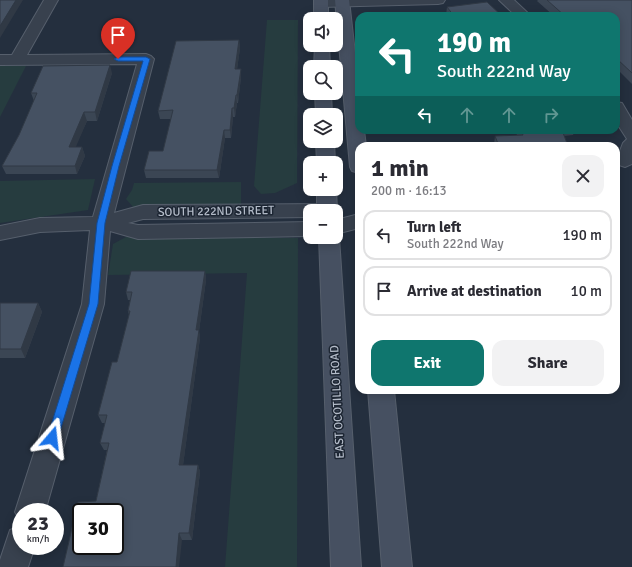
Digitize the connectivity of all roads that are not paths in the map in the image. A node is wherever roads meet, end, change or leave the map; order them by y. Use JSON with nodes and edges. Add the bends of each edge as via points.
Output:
{"nodes":[{"id":1,"x":50,"y":0,"type":"edge"},
{"id":2,"x":438,"y":0,"type":"edge"},
{"id":3,"x":506,"y":0,"type":"edge"},
{"id":4,"x":342,"y":1,"type":"edge"},
{"id":5,"x":321,"y":2,"type":"edge"},
{"id":6,"x":520,"y":12,"type":"edge"},
{"id":7,"x":0,"y":60,"type":"edge"},
{"id":8,"x":16,"y":60,"type":"junction"},
{"id":9,"x":620,"y":114,"type":"edge"},
{"id":10,"x":355,"y":128,"type":"edge"},
{"id":11,"x":632,"y":135,"type":"edge"},
{"id":12,"x":632,"y":144,"type":"edge"},
{"id":13,"x":625,"y":160,"type":"dead end"},
{"id":14,"x":303,"y":214,"type":"edge"},
{"id":15,"x":343,"y":216,"type":"edge"},
{"id":16,"x":355,"y":218,"type":"edge"},
{"id":17,"x":101,"y":223,"type":"junction"},
{"id":18,"x":303,"y":229,"type":"edge"},
{"id":19,"x":0,"y":232,"type":"edge"},
{"id":20,"x":329,"y":244,"type":"edge"},
{"id":21,"x":381,"y":394,"type":"edge"},
{"id":22,"x":33,"y":503,"type":"edge"},
{"id":23,"x":17,"y":555,"type":"edge"},
{"id":24,"x":13,"y":567,"type":"edge"},
{"id":25,"x":346,"y":567,"type":"edge"},
{"id":26,"x":397,"y":567,"type":"edge"}],
"edges":[{"from":1,"to":8,"type":"street"},
{"from":2,"to":4,"type":"street"},
{"from":3,"to":6,"type":"street"},
{"from":4,"to":5,"type":"street"},
{"from":4,"to":10,"type":"main road"},
{"from":7,"to":8,"type":"street"},
{"from":8,"to":17,"type":"street","via":[[146,59]]},
{"from":9,"to":11,"type":"street"},
{"from":12,"to":13,"type":"street"},
{"from":14,"to":17,"type":"street","name":"SOUTH 222ND STREET","via":[[143,212]]},
{"from":15,"to":16,"type":"street","name":"SOUTH 222ND STREET"},
{"from":17,"to":18,"type":"street","name":"SOUTH 222ND STREET","via":[[138,232]]},
{"from":17,"to":19,"type":"street","name":"SOUTH 222ND STREET","via":[[40,225]]},
{"from":17,"to":22,"type":"street","via":[[93,304]]},
{"from":20,"to":25,"type":"main road","name":"EAST OCOTILLO ROAD"},
{"from":21,"to":26,"type":"main road"},
{"from":23,"to":24,"type":"street"}]}
